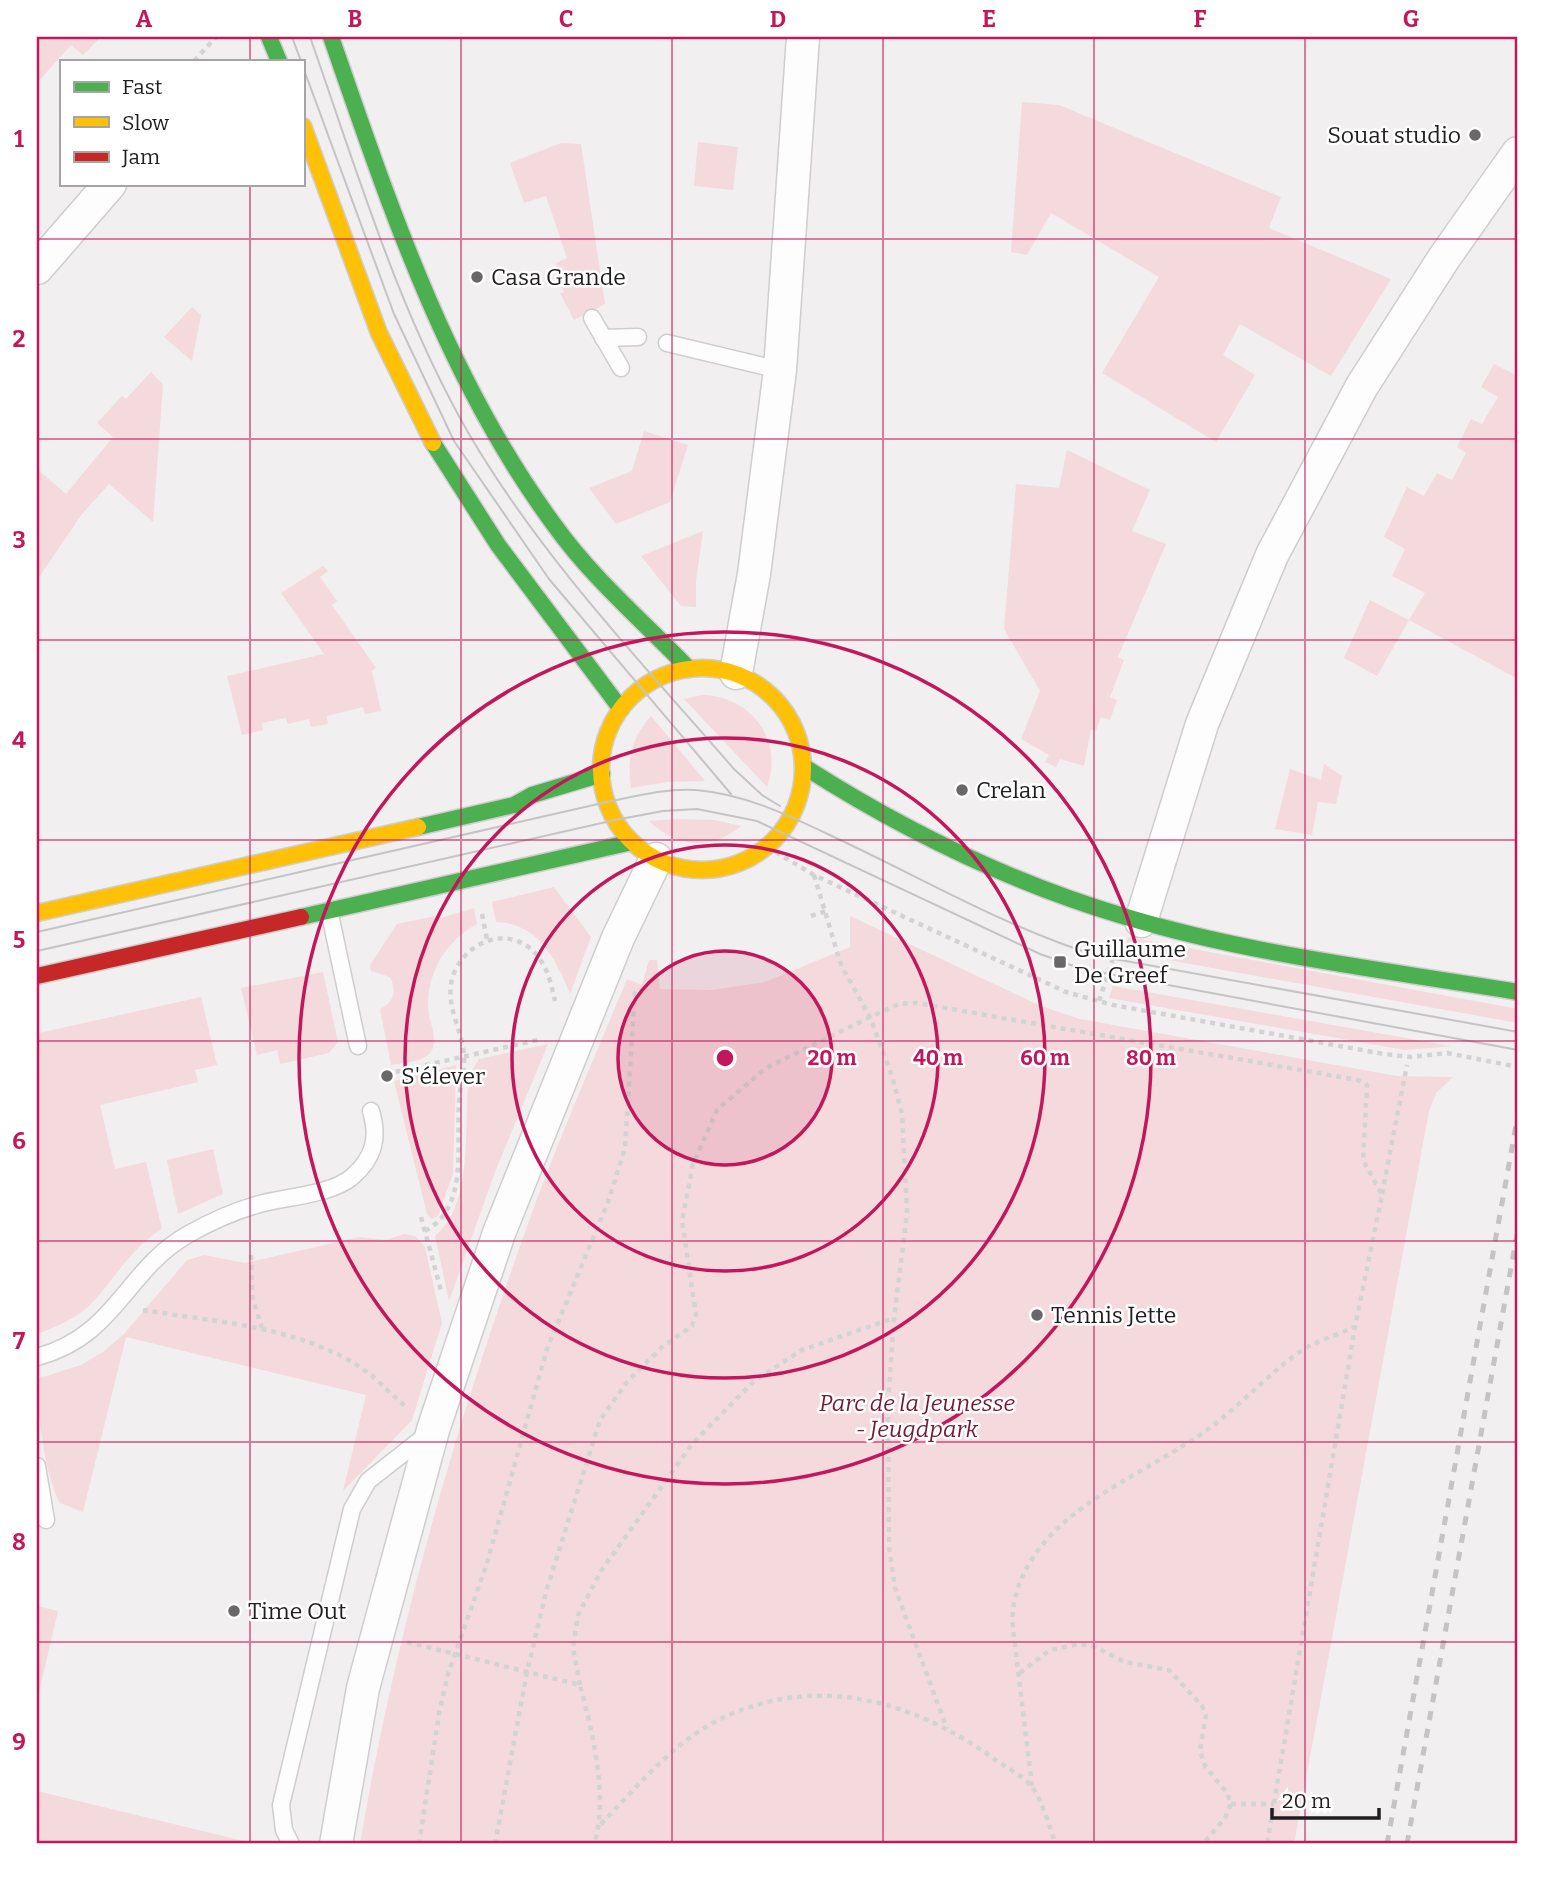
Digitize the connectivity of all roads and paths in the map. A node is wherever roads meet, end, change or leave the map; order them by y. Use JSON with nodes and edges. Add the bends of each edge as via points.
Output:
{"nodes":[{"id":1,"x":216,"y":37,"type":"edge"},
{"id":2,"x":269,"y":37,"type":"edge"},
{"id":3,"x":331,"y":37,"type":"edge"},
{"id":4,"x":803,"y":37,"type":"edge"},
{"id":5,"x":195,"y":60,"type":"edge"},
{"id":6,"x":278,"y":60,"type":"edge"},
{"id":7,"x":304,"y":131,"type":"edge"},
{"id":8,"x":1518,"y":153,"type":"edge"},
{"id":9,"x":108,"y":186,"type":"edge"},
{"id":10,"x":37,"y":268,"type":"edge"},
{"id":11,"x":592,"y":318,"type":"dead end"},
{"id":12,"x":638,"y":337,"type":"dead end"},
{"id":13,"x":603,"y":338,"type":"junction"},
{"id":14,"x":667,"y":343,"type":"dead end"},
{"id":15,"x":621,"y":368,"type":"dead end"},
{"id":16,"x":780,"y":370,"type":"junction"},
{"id":17,"x":689,"y":669,"type":"junction"},
{"id":18,"x":736,"y":673,"type":"junction"},
{"id":19,"x":621,"y":709,"type":"junction"},
{"id":20,"x":803,"y":766,"type":"junction"},
{"id":21,"x":602,"y":775,"type":"junction"},
{"id":22,"x":768,"y":847,"type":"junction"},
{"id":23,"x":644,"y":850,"type":"junction"},
{"id":24,"x":814,"y":875,"type":"junction"},
{"id":25,"x":481,"y":909,"type":"dead end"},
{"id":26,"x":329,"y":910,"type":"junction"},
{"id":27,"x":826,"y":911,"type":"junction"},
{"id":28,"x":37,"y":913,"type":"edge"},
{"id":29,"x":811,"y":916,"type":"dead end"},
{"id":30,"x":1140,"y":921,"type":"junction"},
{"id":31,"x":618,"y":938,"type":"junction"},
{"id":32,"x":486,"y":940,"type":"junction"},
{"id":33,"x":37,"y":976,"type":"edge"},
{"id":34,"x":1518,"y":992,"type":"edge"},
{"id":35,"x":870,"y":1017,"type":"junction"},
{"id":36,"x":571,"y":1033,"type":"junction"},
{"id":37,"x":358,"y":1046,"type":"dead end"},
{"id":38,"x":464,"y":1056,"type":"junction"},
{"id":39,"x":1407,"y":1065,"type":"dead end"},
{"id":40,"x":1518,"y":1067,"type":"edge"},
{"id":41,"x":386,"y":1074,"type":"dead end"},
{"id":42,"x":371,"y":1111,"type":"dead end"},
{"id":43,"x":1382,"y":1195,"type":"junction"},
{"id":44,"x":421,"y":1217,"type":"dead end"},
{"id":45,"x":425,"y":1231,"type":"junction"},
{"id":46,"x":251,"y":1255,"type":"dead end"},
{"id":47,"x":445,"y":1306,"type":"dead end"},
{"id":48,"x":135,"y":1309,"type":"dead end"},
{"id":49,"x":894,"y":1318,"type":"junction"},
{"id":50,"x":1355,"y":1327,"type":"junction"},
{"id":51,"x":262,"y":1329,"type":"junction"},
{"id":52,"x":37,"y":1357,"type":"edge"},
{"id":53,"x":433,"y":1430,"type":"junction"},
{"id":54,"x":37,"y":1465,"type":"edge"},
{"id":55,"x":47,"y":1520,"type":"dead end"},
{"id":56,"x":376,"y":1635,"type":"junction"},
{"id":57,"x":454,"y":1654,"type":"junction"},
{"id":58,"x":527,"y":1672,"type":"junction"},
{"id":59,"x":1019,"y":1674,"type":"junction"},
{"id":60,"x":580,"y":1685,"type":"junction"},
{"id":61,"x":947,"y":1729,"type":"junction"},
{"id":62,"x":1032,"y":1786,"type":"junction"},
{"id":63,"x":1231,"y":1804,"type":"junction"},
{"id":64,"x":1274,"y":1804,"type":"junction"},
{"id":65,"x":601,"y":1824,"type":"junction"},
{"id":66,"x":292,"y":1844,"type":"edge"},
{"id":67,"x":336,"y":1844,"type":"edge"},
{"id":68,"x":419,"y":1844,"type":"edge"},
{"id":69,"x":495,"y":1844,"type":"edge"},
{"id":70,"x":594,"y":1844,"type":"edge"},
{"id":71,"x":1056,"y":1844,"type":"edge"},
{"id":72,"x":1203,"y":1844,"type":"edge"},
{"id":73,"x":1267,"y":1844,"type":"edge"}],
"edges":[{"from":1,"to":5,"type":"path"},
{"from":2,"to":6,"type":"main road"},
{"from":3,"to":17,"type":"main road","via":[[426,299],[487,424],[523,484],[588,569]]},
{"from":4,"to":16,"type":"street"},
{"from":7,"to":19,"type":"main road","via":[[379,333],[438,454],[490,534]]},
{"from":8,"to":30,"type":"street","via":[[1362,386],[1272,555],[1202,724]]},
{"from":9,"to":10,"type":"street"},
{"from":11,"to":13,"type":"lane"},
{"from":12,"to":13,"type":"lane"},
{"from":13,"to":15,"type":"lane"},
{"from":14,"to":16,"type":"lane"},
{"from":16,"to":18,"type":"street","via":[[754,574]]},
{"from":17,"to":18,"type":"main road"},
{"from":17,"to":19,"type":"main road","via":[[648,684]]},
{"from":18,"to":20,"type":"main road","via":[[754,682],[784,709],[801,746]]},
{"from":19,"to":21,"type":"main road","via":[[604,747]]},
{"from":20,"to":22,"type":"main road","via":[[793,816]]},
{"from":20,"to":30,"type":"main road","via":[[863,803],[981,863],[1066,898]]},
{"from":21,"to":23,"type":"main road","via":[[615,820]]},
{"from":21,"to":28,"type":"main road","via":[[532,795],[514,805]]},
{"from":22,"to":23,"type":"main road","via":[[751,858],[713,870],[674,867]]},
{"from":22,"to":24,"type":"path"},
{"from":23,"to":26,"type":"main road"},
{"from":23,"to":31,"type":"street"},
{"from":24,"to":27,"type":"path"},
{"from":24,"to":40,"type":"path","via":[[1048,986],[1086,998],[1384,1054],[1460,1056]]},
{"from":25,"to":32,"type":"path"},
{"from":26,"to":33,"type":"main road"},
{"from":26,"to":37,"type":"lane"},
{"from":27,"to":29,"type":"path"},
{"from":27,"to":35,"type":"path","via":[[841,965]]},
{"from":30,"to":34,"type":"main road"},
{"from":31,"to":36,"type":"street"},
{"from":31,"to":57,"type":"path","via":[[635,982],[625,1148],[608,1202],[547,1349],[487,1563]]},
{"from":32,"to":36,"type":"path","via":[[517,941],[542,961]]},
{"from":32,"to":38,"type":"path","via":[[466,953],[453,972],[450,988]]},
{"from":35,"to":43,"type":"path","via":[[899,1004],[944,1005],[1358,1080],[1369,1091],[1363,1160]]},
{"from":35,"to":49,"type":"path","via":[[902,1114],[906,1160],[907,1213]]},
{"from":35,"to":58,"type":"path","via":[[766,1068],[717,1110],[693,1164],[682,1221],[696,1315],[692,1326],[662,1347],[628,1382],[600,1420],[573,1498]]},
{"from":36,"to":38,"type":"path"},
{"from":36,"to":53,"type":"street"},
{"from":38,"to":41,"type":"path"},
{"from":38,"to":45,"type":"path","via":[[455,1186],[442,1219]]},
{"from":39,"to":43,"type":"path"},
{"from":42,"to":52,"type":"lane","via":[[376,1128],[372,1152],[341,1185],[254,1206],[186,1236],[150,1265],[93,1331]]},
{"from":43,"to":50,"type":"path"},
{"from":44,"to":45,"type":"path"},
{"from":45,"to":47,"type":"path"},
{"from":46,"to":51,"type":"path","via":[[252,1297]]},
{"from":48,"to":51,"type":"path"},
{"from":49,"to":60,"type":"path","via":[[802,1350],[754,1381],[693,1443],[601,1571],[578,1615],[573,1648]]},
{"from":49,"to":61,"type":"path","via":[[888,1419],[889,1546],[895,1588]]},
{"from":50,"to":59,"type":"path","via":[[1302,1350],[1210,1428],[1062,1524],[1029,1564],[1013,1603]]},
{"from":50,"to":64,"type":"path"},
{"from":51,"to":53,"type":"path","via":[[314,1345],[358,1366]]},
{"from":53,"to":56,"type":"street"},
{"from":53,"to":66,"type":"lane","via":[[368,1481],[352,1508],[281,1805],[284,1829]]},
{"from":54,"to":55,"type":"lane"},
{"from":56,"to":57,"type":"path"},
{"from":56,"to":67,"type":"street"},
{"from":57,"to":58,"type":"path"},
{"from":57,"to":68,"type":"path","via":[[439,1714]]},
{"from":58,"to":60,"type":"path"},
{"from":58,"to":69,"type":"path"},
{"from":59,"to":62,"type":"path"},
{"from":59,"to":63,"type":"path","via":[[1050,1650],[1079,1644],[1125,1662],[1169,1670],[1202,1706],[1206,1716],[1199,1750]]},
{"from":60,"to":65,"type":"path","via":[[593,1744]]},
{"from":61,"to":62,"type":"path"},
{"from":61,"to":65,"type":"path","via":[[895,1709],[828,1693],[757,1704],[697,1732],[666,1756]]},
{"from":62,"to":71,"type":"path"},
{"from":63,"to":64,"type":"path"},
{"from":63,"to":72,"type":"path"},
{"from":64,"to":73,"type":"path"},
{"from":65,"to":70,"type":"path"}]}
